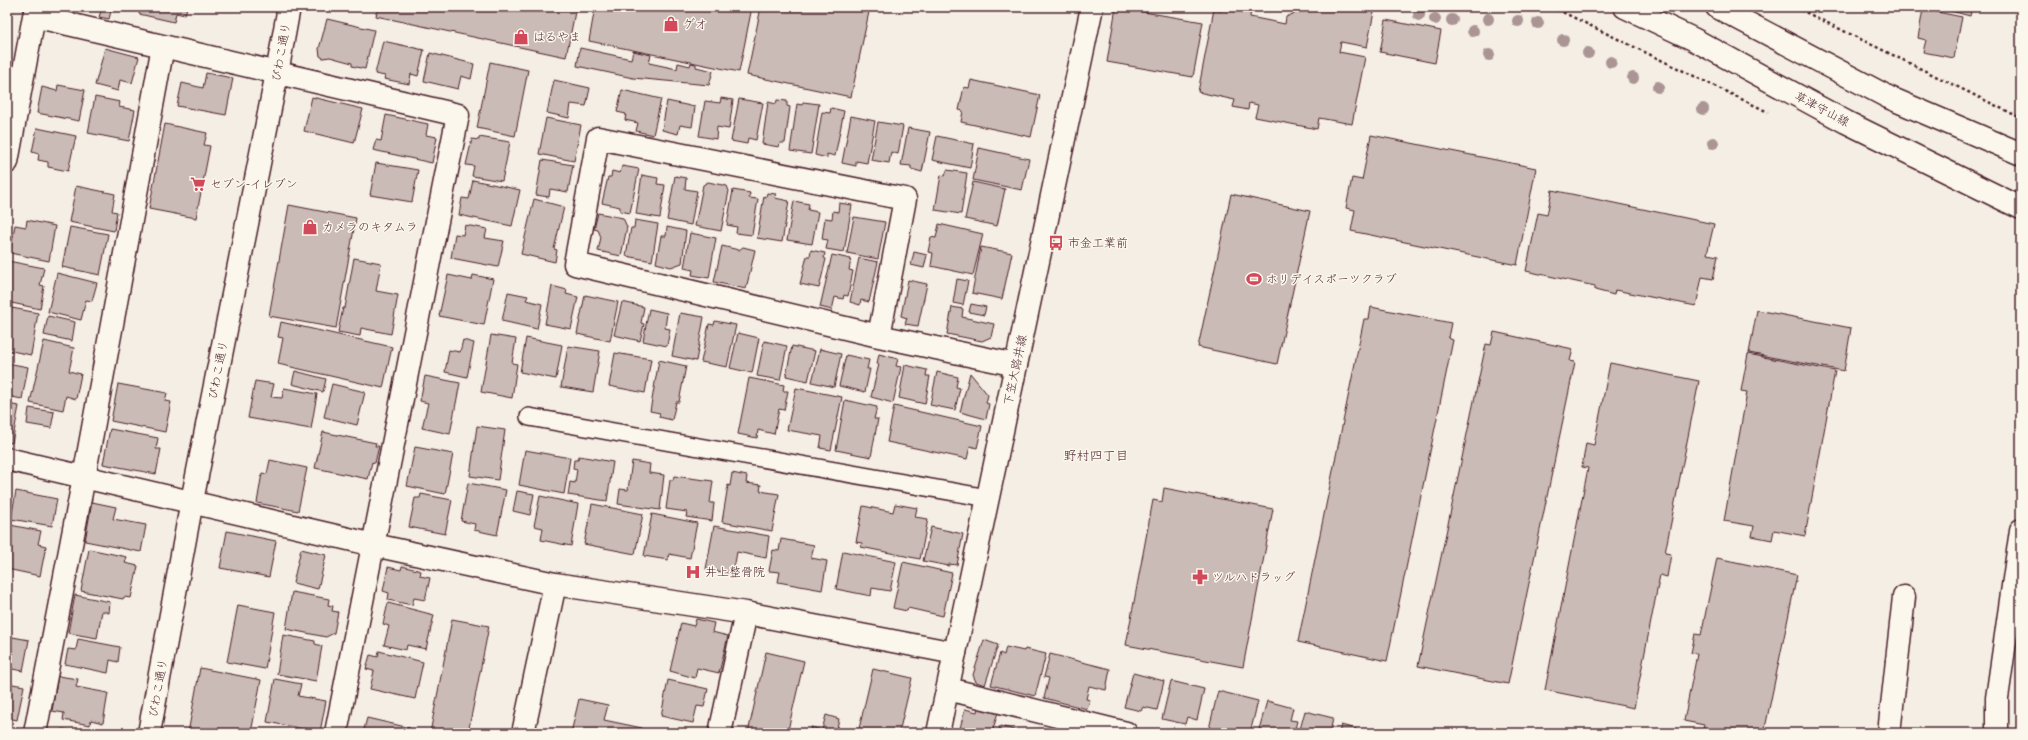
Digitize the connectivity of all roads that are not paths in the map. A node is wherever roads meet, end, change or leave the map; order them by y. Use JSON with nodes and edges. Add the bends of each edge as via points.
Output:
{"nodes":[{"id":1,"x":289,"y":7,"type":"edge"},
{"id":2,"x":1092,"y":7,"type":"edge"},
{"id":3,"x":1625,"y":7,"type":"edge"},
{"id":4,"x":1717,"y":7,"type":"edge"},
{"id":5,"x":163,"y":46,"type":"junction"},
{"id":6,"x":277,"y":73,"type":"junction"},
{"id":7,"x":2021,"y":154,"type":"edge"},
{"id":8,"x":7,"y":162,"type":"edge"},
{"id":9,"x":2021,"y":208,"type":"edge"},
{"id":10,"x":879,"y":336,"type":"junction"},
{"id":11,"x":1016,"y":365,"type":"junction"},
{"id":12,"x":529,"y":417,"type":"dead end"},
{"id":13,"x":7,"y":459,"type":"edge"},
{"id":14,"x":84,"y":477,"type":"junction"},
{"id":15,"x":988,"y":498,"type":"junction"},
{"id":16,"x":192,"y":501,"type":"junction"},
{"id":17,"x":2021,"y":530,"type":"edge"},
{"id":18,"x":374,"y":545,"type":"junction"},
{"id":19,"x":555,"y":584,"type":"junction"},
{"id":20,"x":1904,"y":597,"type":"dead end"},
{"id":21,"x":746,"y":613,"type":"junction"},
{"id":22,"x":955,"y":653,"type":"junction"},
{"id":23,"x":948,"y":689,"type":"junction"},
{"id":24,"x":35,"y":733,"type":"edge"},
{"id":25,"x":149,"y":733,"type":"edge"},
{"id":26,"x":336,"y":733,"type":"edge"},
{"id":27,"x":523,"y":733,"type":"edge"},
{"id":28,"x":720,"y":733,"type":"edge"},
{"id":29,"x":938,"y":733,"type":"edge"},
{"id":30,"x":1126,"y":733,"type":"edge"},
{"id":31,"x":1889,"y":733,"type":"edge"},
{"id":32,"x":1997,"y":733,"type":"edge"}],
"edges":[{"from":1,"to":6,"type":"street","name":"びわこ通り"},
{"from":2,"to":11,"type":"street","name":"下笠大路井線"},
{"from":3,"to":9,"type":"street","name":"草津守山線","via":[[1693,39],[1846,122]]},
{"from":4,"to":7,"type":"street","via":[[1888,98]]},
{"from":5,"to":6,"type":"street"},
{"from":5,"to":8,"type":"street","via":[[34,16]]},
{"from":5,"to":14,"type":"street"},
{"from":6,"to":16,"type":"street","name":"びわこ通り"},
{"from":6,"to":18,"type":"street","via":[[458,115]]},
{"from":10,"to":10,"type":"street","via":[[575,264],[598,138],[905,199]]},
{"from":10,"to":11,"type":"street"},
{"from":11,"to":15,"type":"street","name":"下笠大路井線"},
{"from":12,"to":15,"type":"lane"},
{"from":13,"to":14,"type":"street"},
{"from":14,"to":16,"type":"street"},
{"from":14,"to":24,"type":"street"},
{"from":15,"to":22,"type":"street","name":"下笠大路井線"},
{"from":16,"to":18,"type":"street"},
{"from":16,"to":25,"type":"street","name":"びわこ通り"},
{"from":17,"to":32,"type":"street","via":[[1997,698]]},
{"from":18,"to":19,"type":"street"},
{"from":18,"to":26,"type":"street"},
{"from":19,"to":21,"type":"street"},
{"from":19,"to":27,"type":"street"},
{"from":20,"to":31,"type":"street"},
{"from":21,"to":22,"type":"street"},
{"from":21,"to":28,"type":"street"},
{"from":22,"to":23,"type":"street","name":"下笠大路井線"},
{"from":23,"to":29,"type":"street","name":"下笠大路井線"},
{"from":23,"to":30,"type":"street"}]}
